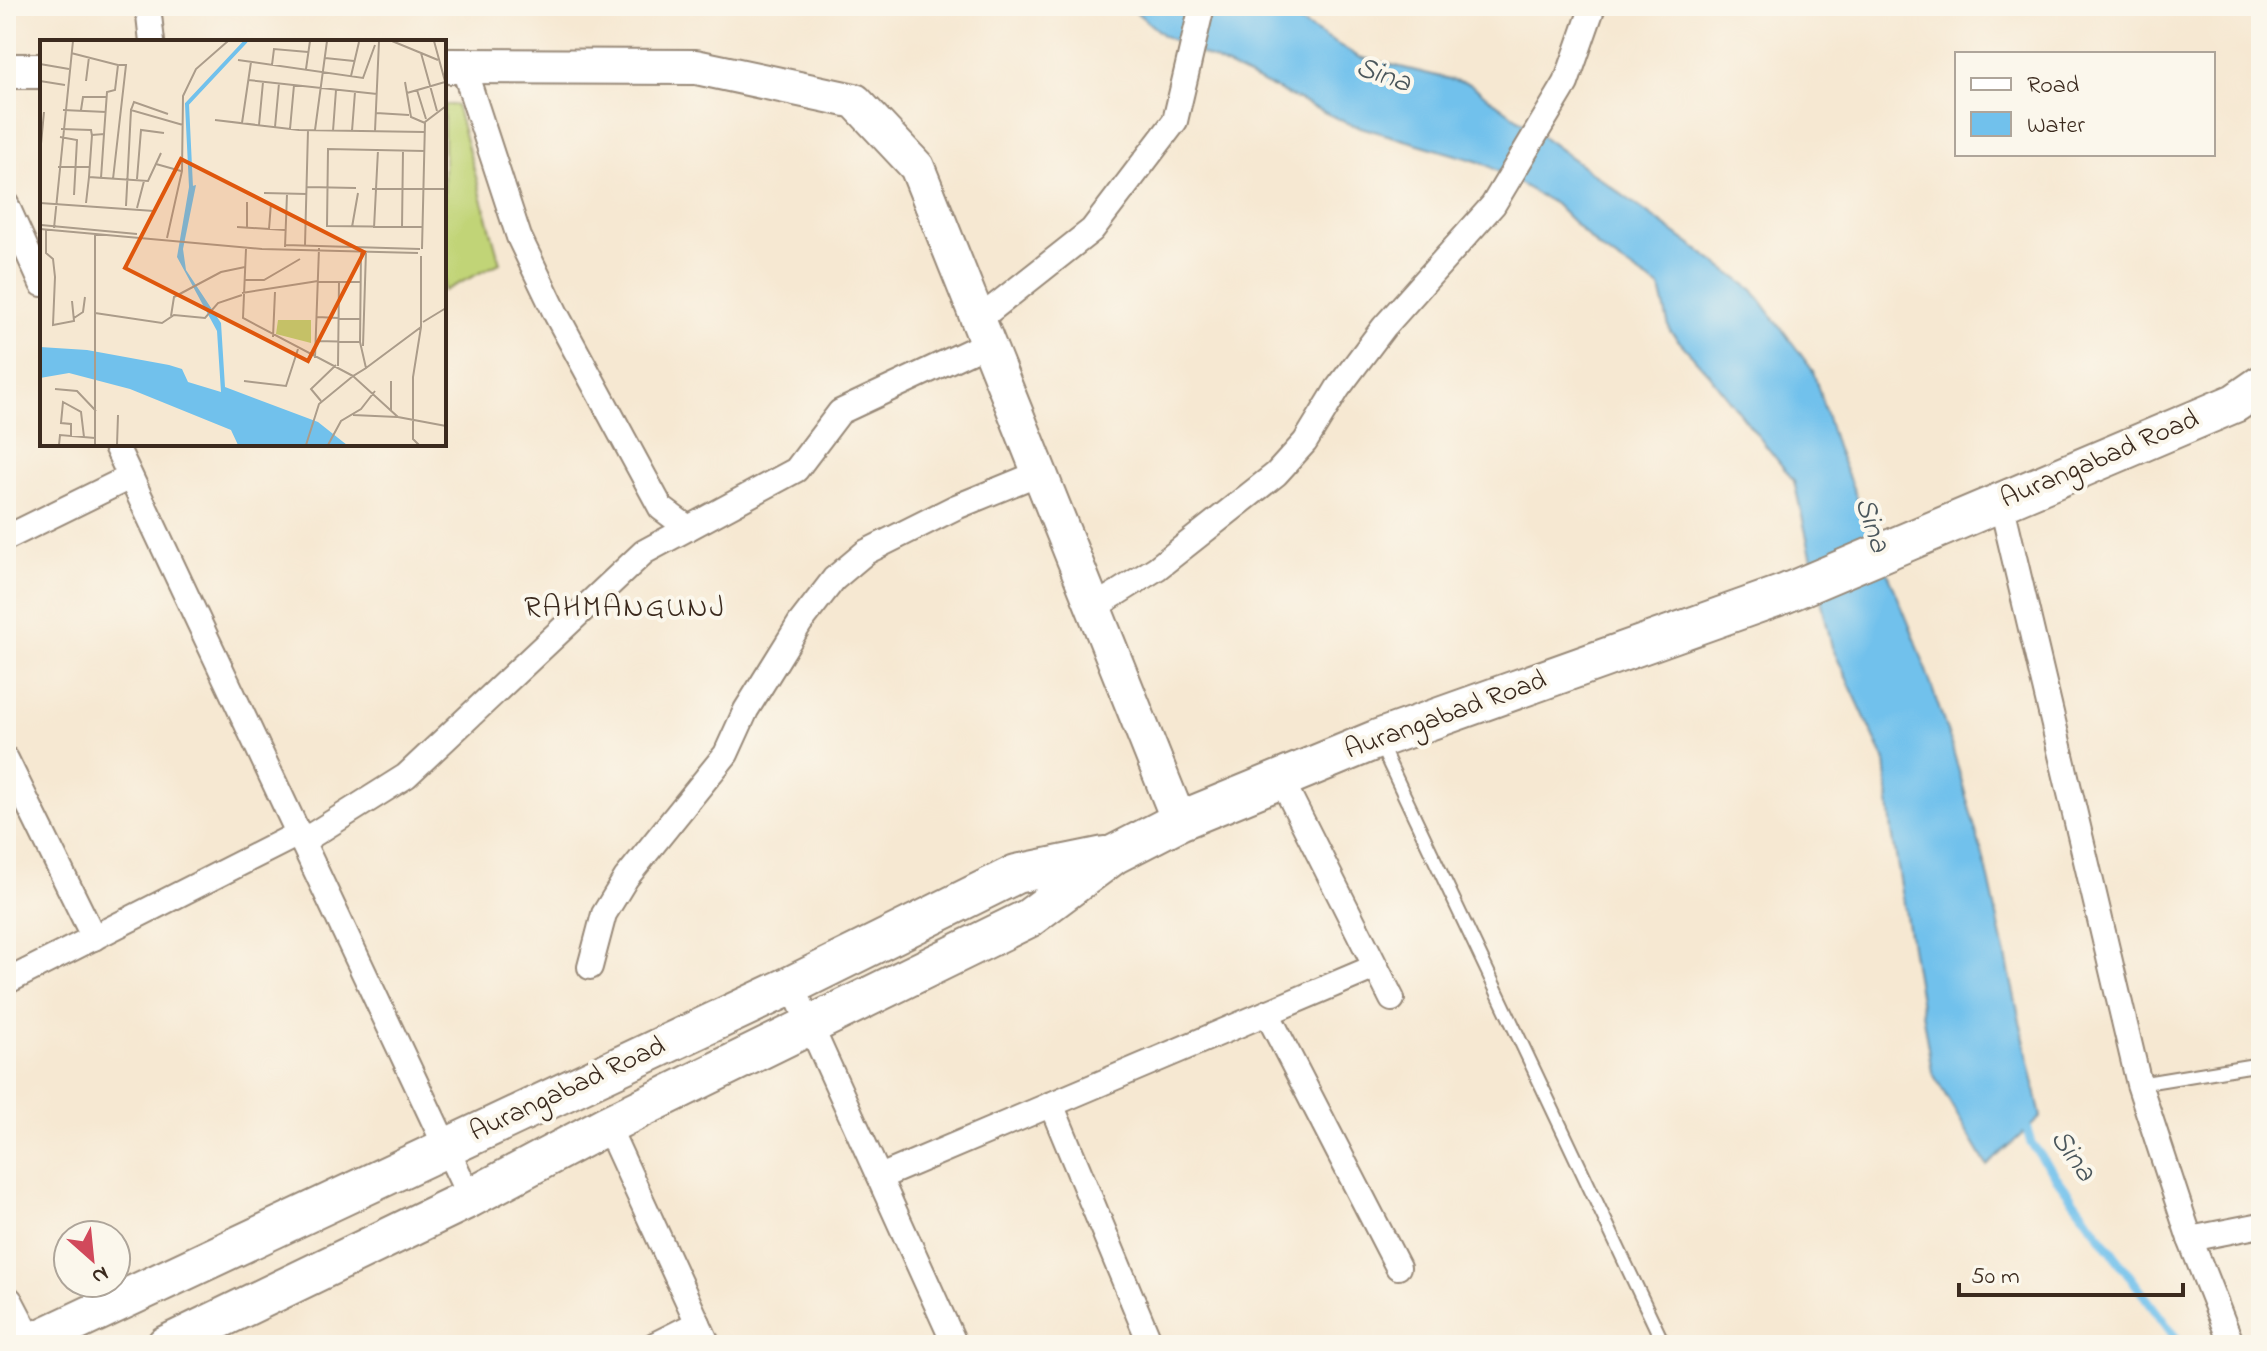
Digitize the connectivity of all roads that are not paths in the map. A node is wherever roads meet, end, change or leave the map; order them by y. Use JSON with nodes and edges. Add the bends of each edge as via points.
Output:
{"nodes":[{"id":1,"x":148,"y":6,"type":"edge"},
{"id":2,"x":1202,"y":6,"type":"edge"},
{"id":3,"x":1593,"y":6,"type":"edge"},
{"id":4,"x":152,"y":40,"type":"edge"},
{"id":5,"x":453,"y":66,"type":"edge"},
{"id":6,"x":6,"y":71,"type":"edge"},
{"id":7,"x":40,"y":71,"type":"edge"},
{"id":8,"x":6,"y":204,"type":"edge"},
{"id":9,"x":14,"y":242,"type":"edge"},
{"id":10,"x":40,"y":281,"type":"edge"},
{"id":11,"x":982,"y":332,"type":"junction"},
{"id":12,"x":2252,"y":398,"type":"edge"},
{"id":13,"x":116,"y":446,"type":"edge"},
{"id":14,"x":1039,"y":473,"type":"junction"},
{"id":15,"x":130,"y":477,"type":"junction"},
{"id":16,"x":2001,"y":502,"type":"junction"},
{"id":17,"x":688,"y":528,"type":"junction"},
{"id":18,"x":6,"y":538,"type":"edge"},
{"id":19,"x":1093,"y":608,"type":"junction"},
{"id":20,"x":1378,"y":739,"type":"junction"},
{"id":21,"x":6,"y":759,"type":"edge"},
{"id":22,"x":1281,"y":779,"type":"junction"},
{"id":23,"x":1179,"y":821,"type":"junction"},
{"id":24,"x":301,"y":837,"type":"junction"},
{"id":25,"x":1115,"y":854,"type":"junction"},
{"id":26,"x":94,"y":938,"type":"junction"},
{"id":27,"x":590,"y":967,"type":"dead end"},
{"id":28,"x":1375,"y":967,"type":"junction"},
{"id":29,"x":6,"y":982,"type":"edge"},
{"id":30,"x":792,"y":985,"type":"junction"},
{"id":31,"x":1392,"y":999,"type":"dead end"},
{"id":32,"x":1267,"y":1013,"type":"junction"},
{"id":33,"x":812,"y":1026,"type":"junction"},
{"id":34,"x":2261,"y":1064,"type":"edge"},
{"id":35,"x":2139,"y":1084,"type":"junction"},
{"id":36,"x":1051,"y":1104,"type":"junction"},
{"id":37,"x":607,"y":1125,"type":"junction"},
{"id":38,"x":445,"y":1148,"type":"junction"},
{"id":39,"x":880,"y":1177,"type":"junction"},
{"id":40,"x":470,"y":1198,"type":"junction"},
{"id":41,"x":2261,"y":1225,"type":"edge"},
{"id":42,"x":2190,"y":1239,"type":"junction"},
{"id":43,"x":1398,"y":1267,"type":"dead end"},
{"id":44,"x":6,"y":1303,"type":"edge"},
{"id":45,"x":703,"y":1334,"type":"edge"},
{"id":46,"x":27,"y":1345,"type":"edge"},
{"id":47,"x":166,"y":1345,"type":"edge"},
{"id":48,"x":654,"y":1345,"type":"edge"},
{"id":49,"x":955,"y":1345,"type":"edge"},
{"id":50,"x":1151,"y":1345,"type":"edge"},
{"id":51,"x":1664,"y":1345,"type":"edge"},
{"id":52,"x":2232,"y":1345,"type":"edge"}],
"edges":[{"from":1,"to":4,"type":"street"},
{"from":2,"to":11,"type":"street","via":[[1175,121],[1092,230]]},
{"from":3,"to":19,"type":"street","via":[[1566,83],[1493,205],[1384,327],[1305,442],[1276,474],[1157,568]]},
{"from":5,"to":11,"type":"street","via":[[696,67],[855,101],[917,167]]},
{"from":5,"to":17,"type":"street","via":[[519,237],[550,301],[661,508]]},
{"from":6,"to":7,"type":"street"},
{"from":8,"to":9,"type":"street"},
{"from":9,"to":10,"type":"street"},
{"from":11,"to":14,"type":"street"},
{"from":11,"to":17,"type":"street","via":[[840,412],[796,470]]},
{"from":12,"to":16,"type":"main road","name":"Aurangabad Road"},
{"from":13,"to":15,"type":"street"},
{"from":14,"to":19,"type":"street"},
{"from":14,"to":27,"type":"street","via":[[866,552],[834,579],[746,710],[726,754],[626,878],[604,914]]},
{"from":15,"to":18,"type":"street"},
{"from":15,"to":24,"type":"street"},
{"from":16,"to":20,"type":"main road","name":"Aurangabad Road","via":[[1784,594]]},
{"from":16,"to":35,"type":"street"},
{"from":17,"to":24,"type":"street","via":[[644,552],[406,776]]},
{"from":19,"to":23,"type":"street"},
{"from":20,"to":22,"type":"main road","name":"Aurangabad Road"},
{"from":20,"to":51,"type":"lane"},
{"from":21,"to":26,"type":"street"},
{"from":22,"to":23,"type":"main road","name":"Aurangabad Road"},
{"from":22,"to":28,"type":"street"},
{"from":23,"to":25,"type":"main road","name":"Aurangabad Road"},
{"from":24,"to":26,"type":"street"},
{"from":24,"to":38,"type":"street"},
{"from":25,"to":30,"type":"main road","name":"Aurangabad Road","via":[[1016,874]]},
{"from":25,"to":33,"type":"main road","name":"Aurangabad Road","via":[[1029,918]]},
{"from":26,"to":29,"type":"street"},
{"from":28,"to":31,"type":"street"},
{"from":28,"to":32,"type":"street"},
{"from":30,"to":33,"type":"street"},
{"from":30,"to":38,"type":"main road","name":"Aurangabad Road"},
{"from":32,"to":36,"type":"street"},
{"from":32,"to":43,"type":"street"},
{"from":33,"to":37,"type":"main road","name":"Aurangabad Road"},
{"from":33,"to":39,"type":"street"},
{"from":34,"to":35,"type":"lane"},
{"from":35,"to":42,"type":"street"},
{"from":36,"to":39,"type":"street"},
{"from":36,"to":50,"type":"street"},
{"from":37,"to":40,"type":"main road","name":"Aurangabad Road"},
{"from":37,"to":45,"type":"street"},
{"from":38,"to":40,"type":"street"},
{"from":38,"to":46,"type":"main road","name":"Aurangabad Road"},
{"from":39,"to":49,"type":"street"},
{"from":40,"to":47,"type":"main road","name":"Aurangabad Road"},
{"from":41,"to":42,"type":"street"},
{"from":42,"to":52,"type":"street"},
{"from":44,"to":46,"type":"street"},
{"from":45,"to":48,"type":"street"}]}
